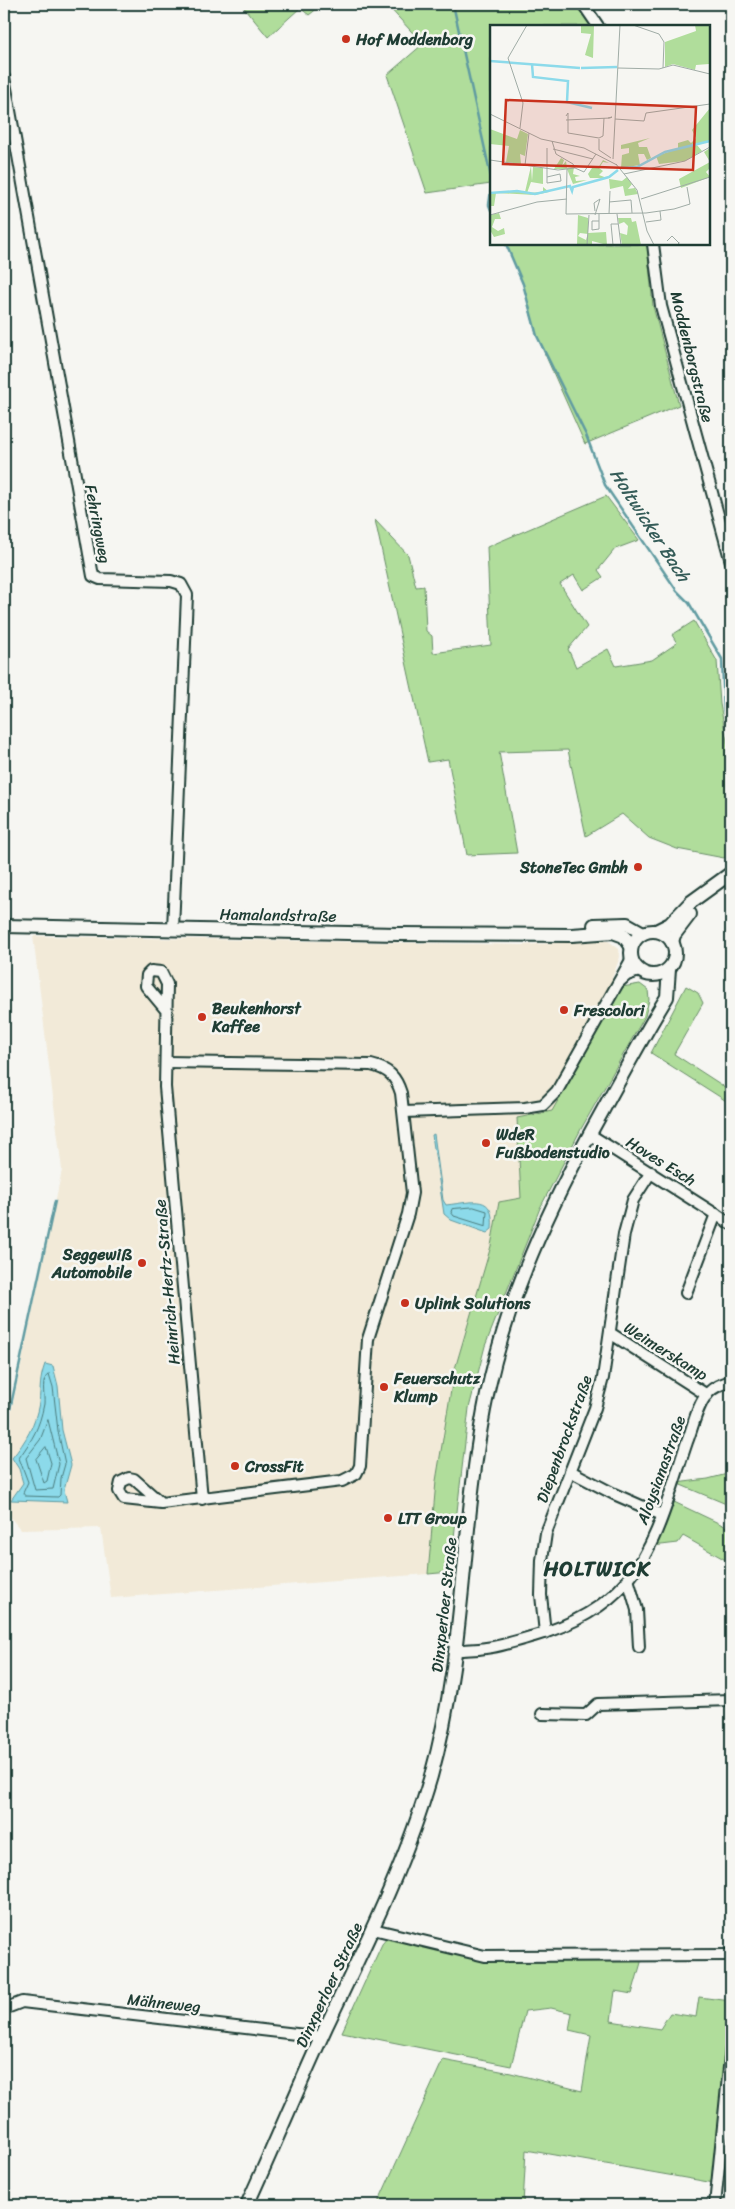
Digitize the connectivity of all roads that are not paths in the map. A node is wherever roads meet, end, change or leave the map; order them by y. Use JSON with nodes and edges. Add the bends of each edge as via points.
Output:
{"nodes":[{"id":1,"x":583,"y":4,"type":"edge"},
{"id":2,"x":597,"y":25,"type":"edge"},
{"id":3,"x":4,"y":77,"type":"edge"},
{"id":4,"x":653,"y":245,"type":"edge"},
{"id":5,"x":731,"y":562,"type":"edge"},
{"id":6,"x":731,"y":873,"type":"edge"},
{"id":7,"x":706,"y":892,"type":"junction"},
{"id":8,"x":4,"y":926,"type":"edge"},
{"id":9,"x":173,"y":929,"type":"junction"},
{"id":10,"x":656,"y":931,"type":"junction"},
{"id":11,"x":643,"y":933,"type":"junction"},
{"id":12,"x":552,"y":934,"type":"junction"},
{"id":13,"x":672,"y":942,"type":"junction"},
{"id":14,"x":631,"y":946,"type":"junction"},
{"id":15,"x":631,"y":960,"type":"junction"},
{"id":16,"x":669,"y":969,"type":"junction"},
{"id":17,"x":644,"y":973,"type":"junction"},
{"id":18,"x":616,"y":984,"type":"junction"},
{"id":19,"x":660,"y":1008,"type":"junction"},
{"id":20,"x":166,"y":1010,"type":"dead end"},
{"id":21,"x":166,"y":1062,"type":"junction"},
{"id":22,"x":404,"y":1112,"type":"junction"},
{"id":23,"x":589,"y":1134,"type":"junction"},
{"id":24,"x":651,"y":1172,"type":"junction"},
{"id":25,"x":716,"y":1214,"type":"junction"},
{"id":26,"x":731,"y":1224,"type":"edge"},
{"id":27,"x":686,"y":1293,"type":"dead end"},
{"id":28,"x":610,"y":1333,"type":"junction"},
{"id":29,"x":731,"y":1381,"type":"edge"},
{"id":30,"x":707,"y":1395,"type":"junction"},
{"id":31,"x":570,"y":1472,"type":"junction"},
{"id":32,"x":202,"y":1499,"type":"junction"},
{"id":33,"x":161,"y":1503,"type":"dead end"},
{"id":34,"x":662,"y":1515,"type":"junction"},
{"id":35,"x":628,"y":1580,"type":"junction"},
{"id":36,"x":545,"y":1633,"type":"junction"},
{"id":37,"x":639,"y":1647,"type":"dead end"},
{"id":38,"x":457,"y":1650,"type":"junction"},
{"id":39,"x":731,"y":1700,"type":"edge"},
{"id":40,"x":542,"y":1714,"type":"dead end"},
{"id":41,"x":372,"y":1929,"type":"junction"},
{"id":42,"x":731,"y":1955,"type":"edge"},
{"id":43,"x":4,"y":2010,"type":"edge"},
{"id":44,"x":322,"y":2036,"type":"junction"},
{"id":45,"x":731,"y":2047,"type":"edge"},
{"id":46,"x":247,"y":2205,"type":"edge"},
{"id":47,"x":715,"y":2205,"type":"edge"}],
"edges":[{"from":1,"to":2,"type":"street"},
{"from":3,"to":9,"type":"street","name":"Fehringweg","via":[[93,576],[100,579],[170,581],[181,584],[187,594]]},
{"from":4,"to":5,"type":"street","name":"Moddenborgstraße","via":[[661,306]]},
{"from":6,"to":7,"type":"main road"},
{"from":7,"to":10,"type":"main road","via":[[670,924]]},
{"from":7,"to":13,"type":"main road","via":[[677,930]]},
{"from":8,"to":9,"type":"main road","name":"Hamalandstraße"},
{"from":9,"to":12,"type":"main road","name":"Hamalandstraße"},
{"from":10,"to":11,"type":"main road"},
{"from":10,"to":13,"type":"main road"},
{"from":11,"to":12,"type":"main road","name":"Hamalandstraße","via":[[618,922],[571,928]]},
{"from":11,"to":14,"type":"main road"},
{"from":12,"to":14,"type":"main road","name":"Hamalandstraße","via":[[572,936],[613,932],[624,936]]},
{"from":13,"to":16,"type":"main road","via":[[674,959]]},
{"from":14,"to":15,"type":"main road"},
{"from":15,"to":17,"type":"main road"},
{"from":15,"to":18,"type":"street"},
{"from":16,"to":17,"type":"main road","via":[[663,973]]},
{"from":16,"to":19,"type":"main road","name":"Dinxperloer Straße","via":[[667,997]]},
{"from":17,"to":18,"type":"street","via":[[627,975]]},
{"from":17,"to":19,"type":"main road","via":[[655,978],[660,986]]},
{"from":18,"to":22,"type":"street","via":[[557,1091],[543,1105]]},
{"from":19,"to":23,"type":"main road","name":"Dinxperloer Straße"},
{"from":20,"to":21,"type":"street","name":"Heinrich-Hertz-Straße"},
{"from":21,"to":22,"type":"street","via":[[371,1065],[386,1069],[398,1082]]},
{"from":21,"to":32,"type":"street","name":"Heinrich-Hertz-Straße","via":[[171,1160]]},
{"from":22,"to":32,"type":"street","via":[[412,1193],[368,1338],[360,1466],[353,1478],[342,1481]]},
{"from":23,"to":24,"type":"street","name":"Hoves Esch"},
{"from":23,"to":38,"type":"main road","name":"Dinxperloer Straße","via":[[529,1258],[497,1352],[474,1478]]},
{"from":24,"to":25,"type":"street","name":"Hoves Esch"},
{"from":24,"to":28,"type":"street","name":"Diepenbrockstraße","via":[[633,1200],[626,1225]]},
{"from":25,"to":26,"type":"street","name":"Hoves Esch"},
{"from":25,"to":27,"type":"street"},
{"from":28,"to":30,"type":"street","name":"Weimerskamp"},
{"from":28,"to":31,"type":"street","name":"Diepenbrockstraße","via":[[604,1378]]},
{"from":29,"to":30,"type":"street","via":[[716,1386]]},
{"from":30,"to":34,"type":"street","name":"Aloysianastraße"},
{"from":31,"to":34,"type":"street"},
{"from":31,"to":36,"type":"street","name":"Diepenbrockstraße","via":[[550,1519],[542,1560]]},
{"from":32,"to":33,"type":"street"},
{"from":34,"to":35,"type":"street","name":"Aloysianastraße"},
{"from":35,"to":36,"type":"street","name":"Aloysianastraße","via":[[607,1600],[575,1622]]},
{"from":35,"to":37,"type":"street","via":[[637,1610]]},
{"from":36,"to":38,"type":"street","name":"Aloysianastraße","via":[[480,1651]]},
{"from":38,"to":41,"type":"main road","name":"Dinxperloer Straße","via":[[431,1777],[412,1833]]},
{"from":39,"to":40,"type":"street","via":[[598,1704],[586,1715]]},
{"from":41,"to":42,"type":"street","via":[[486,1956]]},
{"from":41,"to":44,"type":"main road","name":"Dinxperloer Straße"},
{"from":43,"to":44,"type":"street","name":"Mähneweg","via":[[22,2002]]},
{"from":44,"to":46,"type":"main road","name":"Dinxperloer Straße"},
{"from":45,"to":47,"type":"street"}]}
